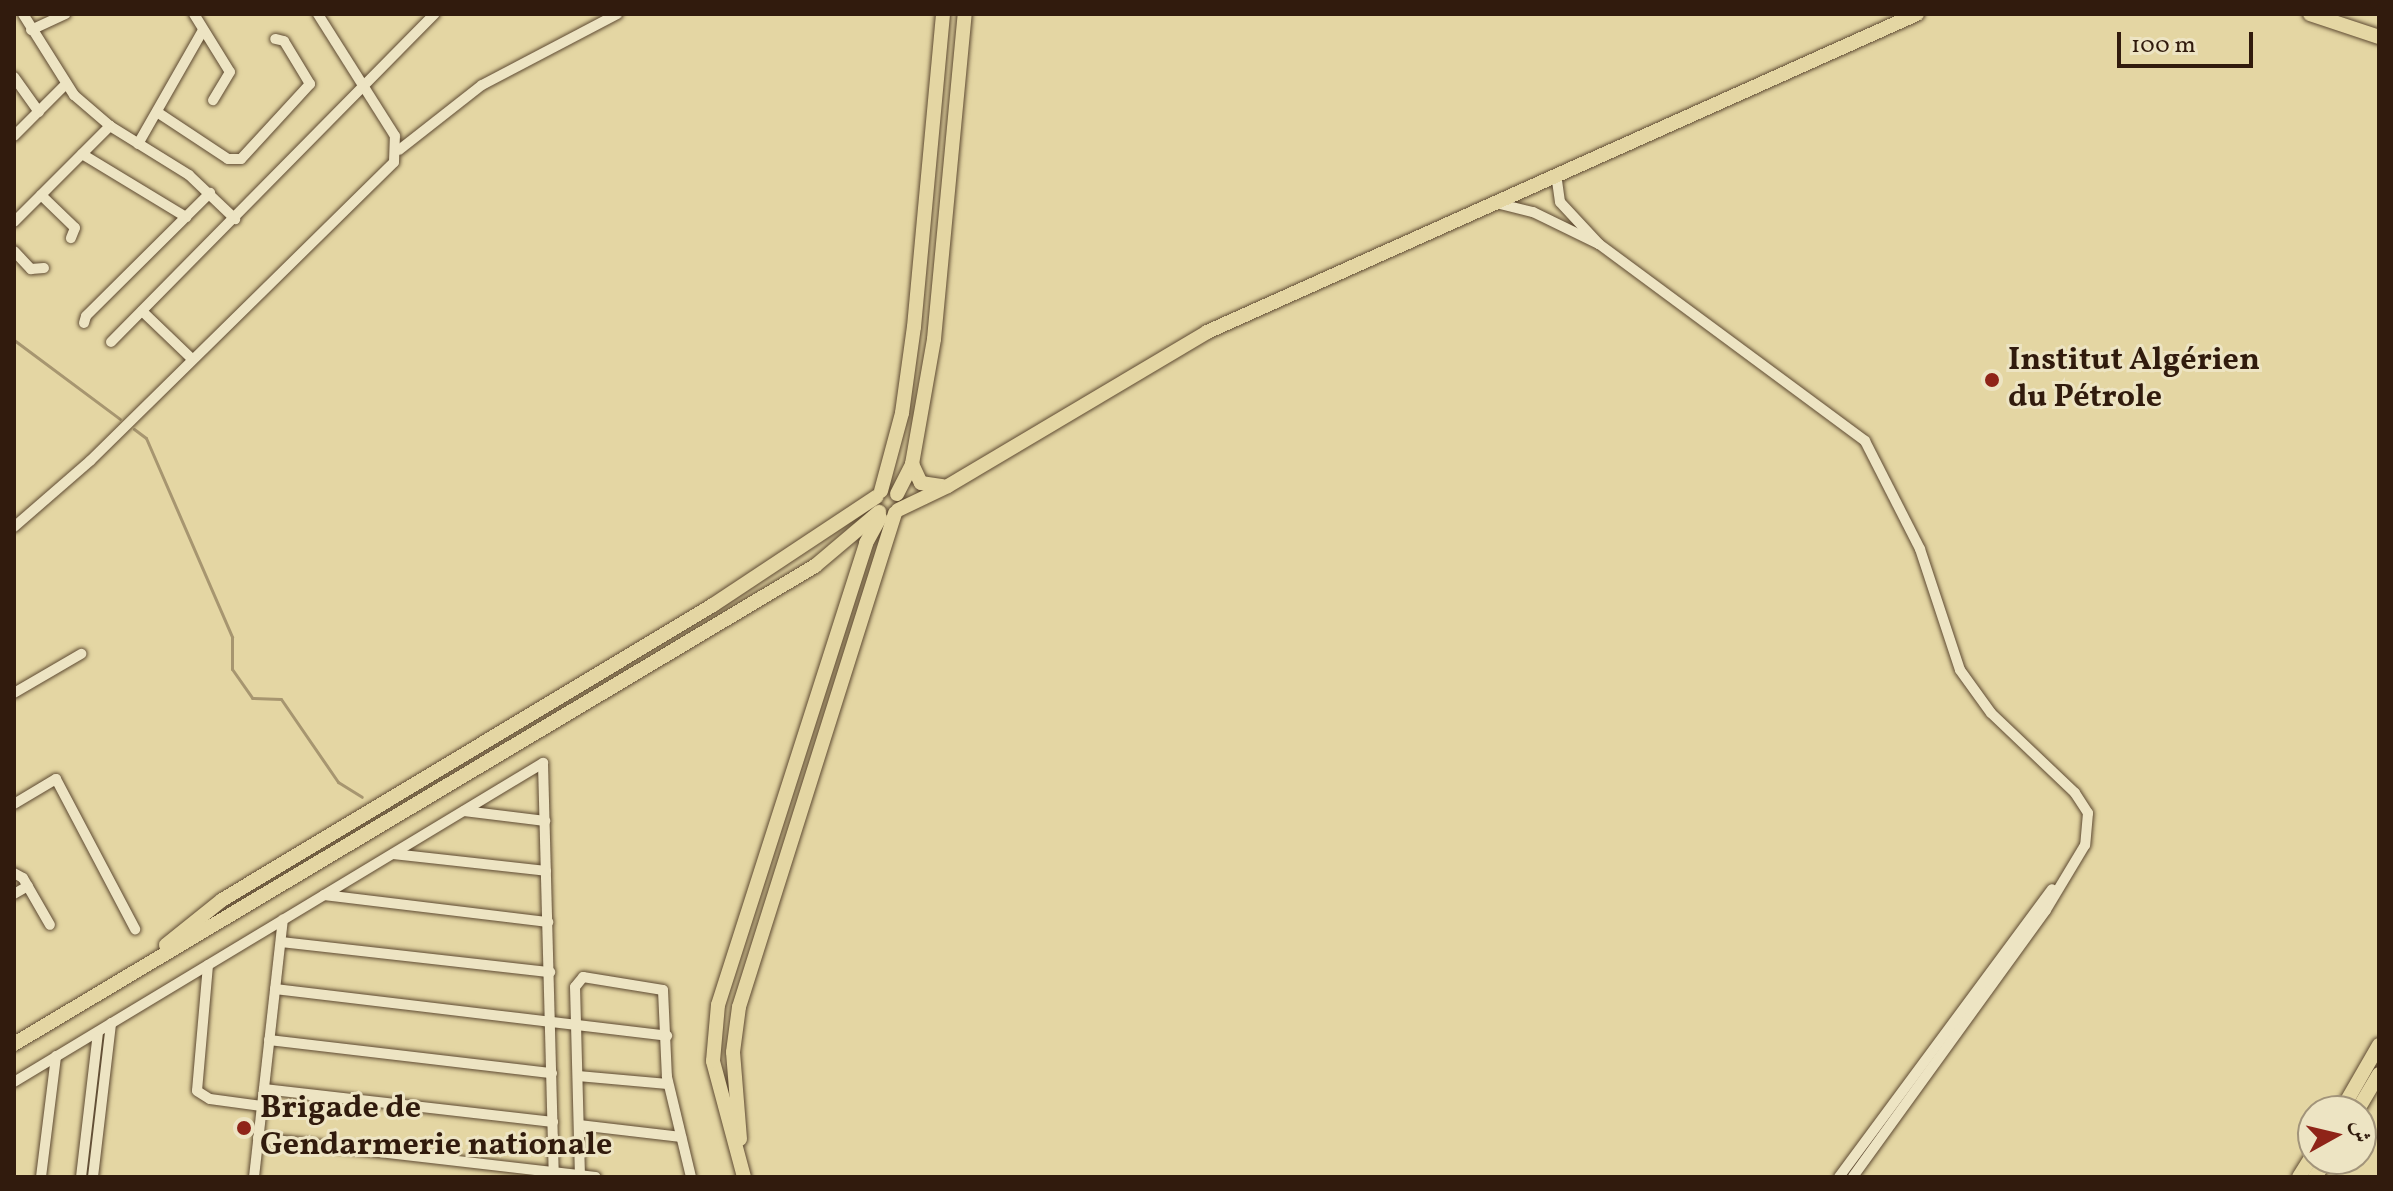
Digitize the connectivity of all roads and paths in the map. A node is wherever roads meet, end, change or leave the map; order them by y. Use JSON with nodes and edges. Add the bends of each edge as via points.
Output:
{"nodes":[{"id":1,"x":23,"y":14,"type":"edge"},
{"id":2,"x":66,"y":14,"type":"edge"},
{"id":3,"x":194,"y":14,"type":"edge"},
{"id":4,"x":318,"y":14,"type":"edge"},
{"id":5,"x":435,"y":14,"type":"edge"},
{"id":6,"x":617,"y":14,"type":"edge"},
{"id":7,"x":943,"y":14,"type":"edge"},
{"id":8,"x":965,"y":14,"type":"edge"},
{"id":9,"x":1917,"y":14,"type":"edge"},
{"id":10,"x":2310,"y":14,"type":"edge"},
{"id":11,"x":31,"y":30,"type":"junction"},
{"id":12,"x":203,"y":30,"type":"junction"},
{"id":13,"x":2379,"y":37,"type":"edge"},
{"id":14,"x":275,"y":39,"type":"dead end"},
{"id":15,"x":14,"y":77,"type":"edge"},
{"id":16,"x":65,"y":85,"type":"junction"},
{"id":17,"x":362,"y":89,"type":"junction"},
{"id":18,"x":213,"y":100,"type":"dead end"},
{"id":19,"x":39,"y":112,"type":"junction"},
{"id":20,"x":157,"y":112,"type":"junction"},
{"id":21,"x":110,"y":126,"type":"junction"},
{"id":22,"x":14,"y":136,"type":"edge"},
{"id":23,"x":138,"y":144,"type":"junction"},
{"id":24,"x":399,"y":150,"type":"junction"},
{"id":25,"x":82,"y":154,"type":"junction"},
{"id":26,"x":1556,"y":175,"type":"junction"},
{"id":27,"x":210,"y":193,"type":"junction"},
{"id":28,"x":41,"y":195,"type":"junction"},
{"id":29,"x":1494,"y":203,"type":"junction"},
{"id":30,"x":186,"y":217,"type":"junction"},
{"id":31,"x":235,"y":219,"type":"junction"},
{"id":32,"x":14,"y":222,"type":"edge"},
{"id":33,"x":71,"y":238,"type":"dead end"},
{"id":34,"x":1599,"y":244,"type":"junction"},
{"id":35,"x":14,"y":251,"type":"edge"},
{"id":36,"x":44,"y":268,"type":"dead end"},
{"id":37,"x":142,"y":311,"type":"junction"},
{"id":38,"x":84,"y":323,"type":"dead end"},
{"id":39,"x":111,"y":342,"type":"dead end"},
{"id":40,"x":192,"y":359,"type":"junction"},
{"id":41,"x":912,"y":464,"type":"junction"},
{"id":42,"x":948,"y":486,"type":"junction"},
{"id":43,"x":878,"y":494,"type":"junction"},
{"id":44,"x":892,"y":507,"type":"junction"},
{"id":45,"x":14,"y":527,"type":"edge"},
{"id":46,"x":81,"y":654,"type":"dead end"},
{"id":47,"x":14,"y":693,"type":"edge"},
{"id":48,"x":14,"y":804,"type":"edge"},
{"id":49,"x":464,"y":811,"type":"junction"},
{"id":50,"x":545,"y":821,"type":"junction"},
{"id":51,"x":393,"y":854,"type":"junction"},
{"id":52,"x":2075,"y":859,"type":"junction"},
{"id":53,"x":546,"y":871,"type":"junction"},
{"id":54,"x":14,"y":873,"type":"edge"},
{"id":55,"x":28,"y":886,"type":"junction"},
{"id":56,"x":14,"y":894,"type":"edge"},
{"id":57,"x":324,"y":895,"type":"junction"},
{"id":58,"x":283,"y":920,"type":"junction"},
{"id":59,"x":548,"y":922,"type":"junction"},
{"id":60,"x":50,"y":925,"type":"dead end"},
{"id":61,"x":135,"y":929,"type":"dead end"},
{"id":62,"x":281,"y":942,"type":"junction"},
{"id":63,"x":208,"y":965,"type":"junction"},
{"id":64,"x":132,"y":972,"type":"junction"},
{"id":65,"x":550,"y":972,"type":"junction"},
{"id":66,"x":275,"y":989,"type":"junction"},
{"id":67,"x":551,"y":1022,"type":"junction"},
{"id":68,"x":111,"y":1023,"type":"junction"},
{"id":69,"x":577,"y":1025,"type":"junction"},
{"id":70,"x":98,"y":1032,"type":"junction"},
{"id":71,"x":667,"y":1036,"type":"junction"},
{"id":72,"x":269,"y":1040,"type":"junction"},
{"id":73,"x":14,"y":1044,"type":"edge"},
{"id":74,"x":2379,"y":1045,"type":"edge"},
{"id":75,"x":56,"y":1056,"type":"junction"},
{"id":76,"x":552,"y":1073,"type":"junction"},
{"id":77,"x":2379,"y":1074,"type":"edge"},
{"id":78,"x":578,"y":1076,"type":"junction"},
{"id":79,"x":14,"y":1082,"type":"edge"},
{"id":80,"x":668,"y":1084,"type":"junction"},
{"id":81,"x":264,"y":1089,"type":"junction"},
{"id":82,"x":2350,"y":1095,"type":"edge"},
{"id":83,"x":2367,"y":1095,"type":"edge"},
{"id":84,"x":262,"y":1106,"type":"junction"},
{"id":85,"x":553,"y":1122,"type":"junction"},
{"id":86,"x":579,"y":1125,"type":"junction"},
{"id":87,"x":681,"y":1137,"type":"junction"},
{"id":88,"x":258,"y":1138,"type":"junction"},
{"id":89,"x":554,"y":1174,"type":"edge"},
{"id":90,"x":580,"y":1176,"type":"edge"},
{"id":91,"x":744,"y":1176,"type":"edge"},
{"id":92,"x":41,"y":1177,"type":"edge"},
{"id":93,"x":81,"y":1177,"type":"edge"},
{"id":94,"x":93,"y":1177,"type":"edge"},
{"id":95,"x":254,"y":1177,"type":"edge"},
{"id":96,"x":596,"y":1177,"type":"edge"},
{"id":97,"x":691,"y":1177,"type":"edge"},
{"id":98,"x":1839,"y":1177,"type":"edge"},
{"id":99,"x":1853,"y":1177,"type":"edge"}],
"edges":[{"from":1,"to":11,"type":"street"},
{"from":2,"to":11,"type":"street"},
{"from":3,"to":12,"type":"street"},
{"from":4,"to":17,"type":"street"},
{"from":5,"to":17,"type":"street"},
{"from":6,"to":24,"type":"street","via":[[482,85]]},
{"from":7,"to":43,"type":"main road","via":[[914,327],[902,413]]},
{"from":8,"to":41,"type":"main road","via":[[934,339]]},
{"from":9,"to":26,"type":"main road"},
{"from":10,"to":13,"type":"main road"},
{"from":11,"to":16,"type":"street"},
{"from":12,"to":18,"type":"street","via":[[230,72]]},
{"from":12,"to":20,"type":"street"},
{"from":14,"to":20,"type":"street","via":[[284,41],[310,84],[241,159],[228,159]]},
{"from":15,"to":19,"type":"street"},
{"from":16,"to":19,"type":"street"},
{"from":16,"to":21,"type":"street"},
{"from":17,"to":24,"type":"street"},
{"from":17,"to":31,"type":"street"},
{"from":19,"to":22,"type":"street"},
{"from":20,"to":23,"type":"street"},
{"from":21,"to":23,"type":"street"},
{"from":21,"to":25,"type":"street"},
{"from":23,"to":27,"type":"street"},
{"from":24,"to":40,"type":"street","via":[[389,169]]},
{"from":25,"to":28,"type":"street"},
{"from":25,"to":30,"type":"street"},
{"from":26,"to":29,"type":"main road"},
{"from":26,"to":34,"type":"street","via":[[1560,202]]},
{"from":27,"to":30,"type":"street"},
{"from":27,"to":31,"type":"street"},
{"from":28,"to":32,"type":"street"},
{"from":28,"to":33,"type":"street","via":[[75,228]]},
{"from":29,"to":34,"type":"street","via":[[1533,212]]},
{"from":29,"to":42,"type":"main road","via":[[1207,332]]},
{"from":30,"to":38,"type":"street"},
{"from":31,"to":37,"type":"street"},
{"from":34,"to":52,"type":"street","via":[[1865,441],[1920,549],[1960,670],[1991,713],[2084,804],[2089,834]]},
{"from":35,"to":36,"type":"street","via":[[31,269]]},
{"from":37,"to":39,"type":"street"},
{"from":37,"to":40,"type":"street"},
{"from":40,"to":45,"type":"street"},
{"from":41,"to":42,"type":"main road","via":[[921,483]]},
{"from":41,"to":44,"type":"main road"},
{"from":42,"to":44,"type":"main road"},
{"from":43,"to":44,"type":"main road"},
{"from":43,"to":44,"type":"main road"},
{"from":43,"to":64,"type":"main road","via":[[713,605],[222,900]]},
{"from":44,"to":64,"type":"main road","via":[[815,566]]},
{"from":44,"to":91,"type":"main road","via":[[739,1007],[733,1052]]},
{"from":44,"to":91,"type":"main road","via":[[866,543],[718,1005],[713,1061]]},
{"from":46,"to":47,"type":"street"},
{"from":48,"to":61,"type":"street","via":[[56,779]]},
{"from":49,"to":50,"type":"street"},
{"from":49,"to":50,"type":"street","via":[[543,763]]},
{"from":49,"to":51,"type":"street"},
{"from":50,"to":53,"type":"street"},
{"from":51,"to":53,"type":"street"},
{"from":51,"to":57,"type":"street"},
{"from":52,"to":98,"type":"street"},
{"from":52,"to":99,"type":"street","via":[[2046,910]]},
{"from":53,"to":59,"type":"street"},
{"from":54,"to":55,"type":"street"},
{"from":55,"to":56,"type":"street"},
{"from":55,"to":60,"type":"street"},
{"from":57,"to":58,"type":"street"},
{"from":57,"to":59,"type":"street"},
{"from":58,"to":62,"type":"street"},
{"from":58,"to":63,"type":"street"},
{"from":59,"to":65,"type":"street"},
{"from":62,"to":65,"type":"street"},
{"from":62,"to":66,"type":"street"},
{"from":63,"to":68,"type":"street"},
{"from":63,"to":84,"type":"street","via":[[197,1091],[210,1099]]},
{"from":64,"to":73,"type":"main road"},
{"from":65,"to":67,"type":"street"},
{"from":66,"to":67,"type":"street"},
{"from":66,"to":72,"type":"street"},
{"from":67,"to":69,"type":"street"},
{"from":67,"to":76,"type":"street"},
{"from":68,"to":70,"type":"street"},
{"from":68,"to":94,"type":"street"},
{"from":69,"to":71,"type":"street"},
{"from":69,"to":71,"type":"street","via":[[575,987],[583,977],[658,987],[665,996]]},
{"from":69,"to":78,"type":"street"},
{"from":70,"to":75,"type":"street"},
{"from":70,"to":93,"type":"street"},
{"from":71,"to":80,"type":"street"},
{"from":72,"to":76,"type":"street"},
{"from":72,"to":81,"type":"street"},
{"from":74,"to":82,"type":"main road"},
{"from":75,"to":79,"type":"street"},
{"from":75,"to":92,"type":"street"},
{"from":76,"to":85,"type":"street"},
{"from":77,"to":83,"type":"main road"},
{"from":78,"to":80,"type":"street"},
{"from":78,"to":86,"type":"street"},
{"from":80,"to":87,"type":"street"},
{"from":81,"to":84,"type":"street"},
{"from":81,"to":85,"type":"street"},
{"from":84,"to":88,"type":"street"},
{"from":85,"to":89,"type":"street"},
{"from":86,"to":87,"type":"street"},
{"from":86,"to":90,"type":"street"},
{"from":87,"to":97,"type":"street"},
{"from":88,"to":89,"type":"street"},
{"from":88,"to":95,"type":"street"},
{"from":89,"to":90,"type":"street"},
{"from":90,"to":96,"type":"street"}]}
